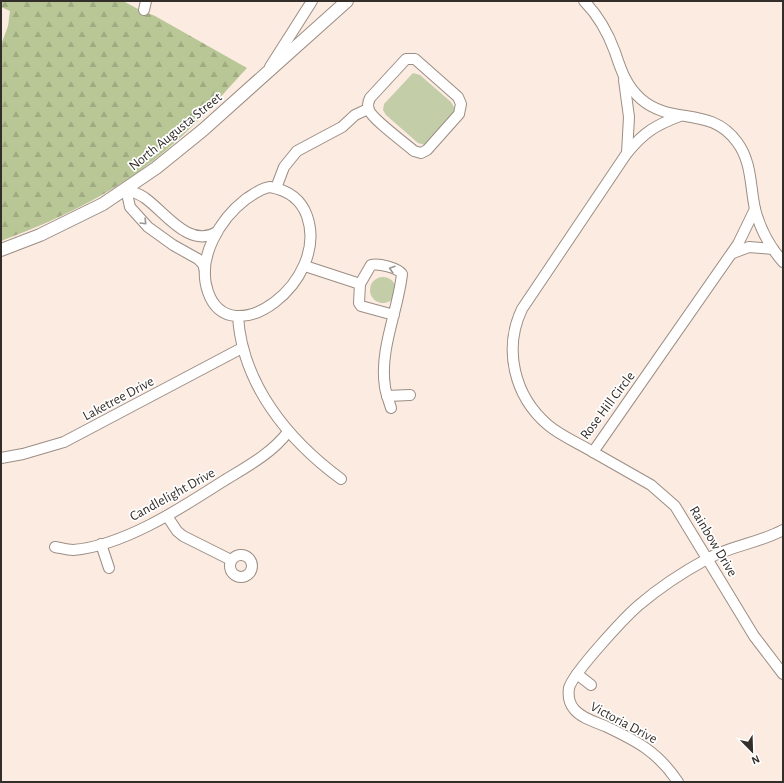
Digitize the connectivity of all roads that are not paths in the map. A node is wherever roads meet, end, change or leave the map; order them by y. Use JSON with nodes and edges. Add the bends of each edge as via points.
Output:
{"nodes":[{"id":1,"x":312,"y":1,"type":"edge"},
{"id":2,"x":347,"y":1,"type":"edge"},
{"id":3,"x":584,"y":1,"type":"edge"},
{"id":4,"x":267,"y":73,"type":"junction"},
{"id":5,"x":624,"y":80,"type":"junction"},
{"id":6,"x":368,"y":109,"type":"junction"},
{"id":7,"x":680,"y":116,"type":"junction"},
{"id":8,"x":627,"y":153,"type":"junction"},
{"id":9,"x":276,"y":188,"type":"junction"},
{"id":10,"x":126,"y":189,"type":"junction"},
{"id":11,"x":755,"y":208,"type":"junction"},
{"id":12,"x":217,"y":232,"type":"junction"},
{"id":13,"x":773,"y":249,"type":"junction"},
{"id":14,"x":1,"y":250,"type":"edge"},
{"id":15,"x":731,"y":254,"type":"junction"},
{"id":16,"x":783,"y":262,"type":"edge"},
{"id":17,"x":305,"y":266,"type":"junction"},
{"id":18,"x":205,"y":271,"type":"junction"},
{"id":19,"x":360,"y":284,"type":"junction"},
{"id":20,"x":394,"y":315,"type":"junction"},
{"id":21,"x":238,"y":316,"type":"junction"},
{"id":22,"x":242,"y":348,"type":"junction"},
{"id":23,"x":410,"y":395,"type":"dead end"},
{"id":24,"x":387,"y":396,"type":"junction"},
{"id":25,"x":391,"y":408,"type":"dead end"},
{"id":26,"x":288,"y":432,"type":"junction"},
{"id":27,"x":593,"y":452,"type":"junction"},
{"id":28,"x":1,"y":458,"type":"edge"},
{"id":29,"x":341,"y":479,"type":"dead end"},
{"id":30,"x":167,"y":516,"type":"junction"},
{"id":31,"x":783,"y":530,"type":"edge"},
{"id":32,"x":101,"y":544,"type":"junction"},
{"id":33,"x":55,"y":547,"type":"dead end"},
{"id":34,"x":708,"y":558,"type":"junction"},
{"id":35,"x":231,"y":560,"type":"dead end"},
{"id":36,"x":109,"y":568,"type":"dead end"},
{"id":37,"x":577,"y":674,"type":"junction"},
{"id":38,"x":783,"y":674,"type":"edge"},
{"id":39,"x":591,"y":685,"type":"dead end"},
{"id":40,"x":678,"y":782,"type":"edge"}],
"edges":[{"from":1,"to":4,"type":"street"},
{"from":2,"to":4,"type":"main road","name":"North Augusta Street"},
{"from":3,"to":5,"type":"street","via":[[600,20]]},
{"from":4,"to":10,"type":"main road","name":"North Augusta Street","via":[[178,152]]},
{"from":5,"to":7,"type":"street","via":[[650,106]]},
{"from":5,"to":8,"type":"street","name":"Rose Hill Circle","via":[[630,116]]},
{"from":6,"to":6,"type":"street","via":[[377,120],[415,152],[421,153],[427,150],[459,114],[461,104],[458,96],[415,59],[406,59],[370,98]]},
{"from":6,"to":9,"type":"street","via":[[297,151],[284,167]]},
{"from":7,"to":8,"type":"street","name":"Rose Hill Circle","via":[[657,125]]},
{"from":7,"to":11,"type":"street","via":[[714,122],[732,136],[746,160]]},
{"from":8,"to":27,"type":"street","name":"Rose Hill Circle","via":[[524,304],[512,338],[515,373],[532,407],[553,428]]},
{"from":9,"to":12,"type":"street","via":[[266,188],[251,196],[234,210]]},
{"from":9,"to":17,"type":"street","via":[[293,197],[306,214],[310,237]]},
{"from":10,"to":12,"type":"street","via":[[145,198],[162,214],[193,235],[200,238]]},
{"from":10,"to":14,"type":"main road","name":"North Augusta Street","via":[[103,204],[40,235]]},
{"from":10,"to":18,"type":"street","one_way":true,"via":[[130,207],[148,226],[198,259]]},
{"from":11,"to":13,"type":"street","via":[[764,234]]},
{"from":11,"to":15,"type":"street","name":"Rose Hill Circle"},
{"from":12,"to":18,"type":"street"},
{"from":13,"to":15,"type":"street","via":[[749,246]]},
{"from":13,"to":16,"type":"street"},
{"from":15,"to":27,"type":"street","name":"Rose Hill Circle"},
{"from":17,"to":19,"type":"street"},
{"from":17,"to":21,"type":"street","via":[[293,286],[281,298],[261,310]]},
{"from":18,"to":21,"type":"street","via":[[206,288],[213,302],[222,311]]},
{"from":19,"to":20,"type":"street","via":[[358,298],[361,306]]},
{"from":20,"to":19,"type":"street","one_way":true,"via":[[400,292],[401,272],[374,264],[369,267]]},
{"from":20,"to":24,"type":"street","via":[[385,362],[384,380]]},
{"from":21,"to":22,"type":"street"},
{"from":22,"to":26,"type":"street","via":[[263,396]]},
{"from":22,"to":28,"type":"street","name":"Laketree Drive","via":[[64,442]]},
{"from":23,"to":24,"type":"street"},
{"from":24,"to":25,"type":"street"},
{"from":26,"to":29,"type":"street"},
{"from":26,"to":30,"type":"street","name":"Candlelight Drive","via":[[281,442],[265,455]]},
{"from":27,"to":34,"type":"street","name":"Rainbow Drive","via":[[651,485],[667,498],[682,516]]},
{"from":30,"to":32,"type":"street","name":"Candlelight Drive","via":[[130,534]]},
{"from":30,"to":35,"type":"street","via":[[183,536]]},
{"from":31,"to":34,"type":"street","name":"Victoria Drive","via":[[762,540]]},
{"from":32,"to":33,"type":"street","name":"Candlelight Drive","via":[[72,550]]},
{"from":32,"to":36,"type":"street"},
{"from":34,"to":37,"type":"street","name":"Victoria Drive","via":[[657,590],[640,604]]},
{"from":34,"to":38,"type":"street","name":"Rainbow Drive","via":[[754,636]]},
{"from":37,"to":39,"type":"street"},
{"from":37,"to":40,"type":"street","name":"Victoria Drive","via":[[569,693],[570,702],[576,711],[650,750],[663,761]]}]}
